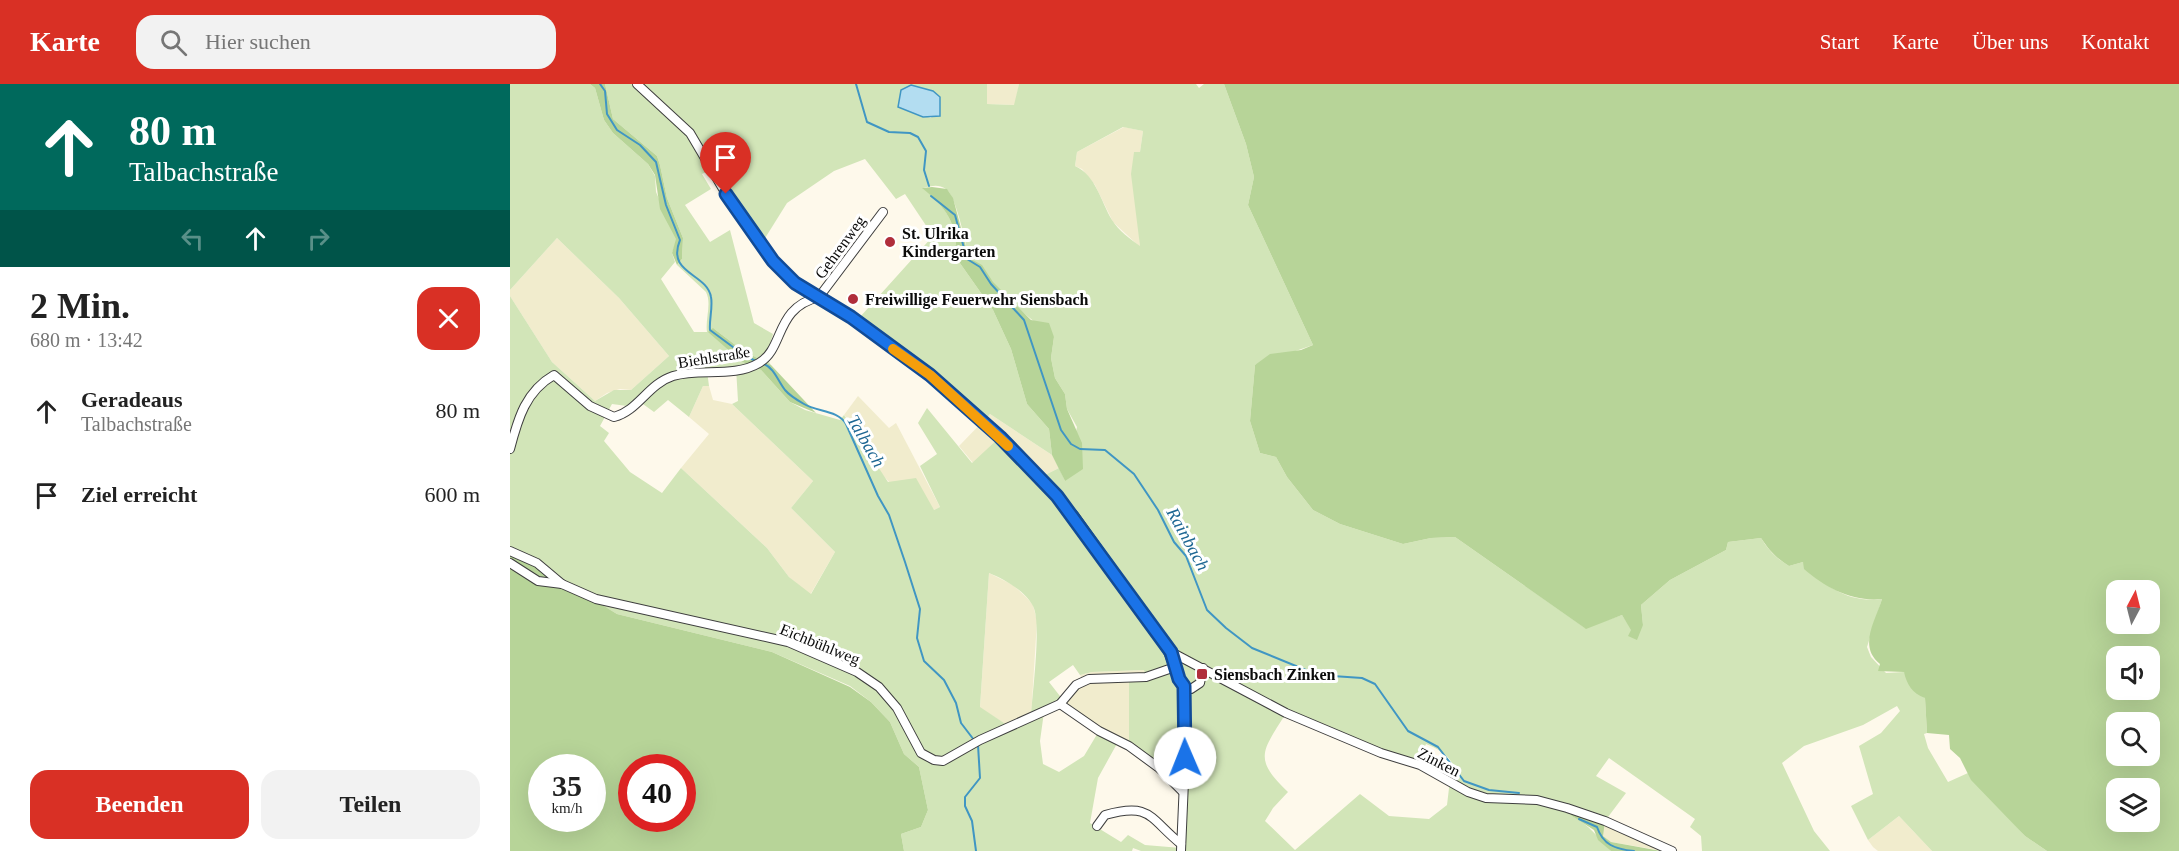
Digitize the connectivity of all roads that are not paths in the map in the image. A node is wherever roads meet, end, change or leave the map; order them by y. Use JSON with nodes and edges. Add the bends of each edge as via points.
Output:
{"nodes":[{"id":1,"x":637,"y":84,"type":"edge"},
{"id":2,"x":883,"y":212,"type":"dead end"},
{"id":3,"x":819,"y":297,"type":"junction"},
{"id":4,"x":510,"y":449,"type":"edge"},
{"id":5,"x":510,"y":551,"type":"edge"},
{"id":6,"x":510,"y":562,"type":"edge"},
{"id":7,"x":544,"y":569,"type":"junction"},
{"id":8,"x":538,"y":581,"type":"junction"},
{"id":9,"x":561,"y":584,"type":"junction"},
{"id":10,"x":1171,"y":652,"type":"junction"},
{"id":11,"x":1175,"y":667,"type":"junction"},
{"id":12,"x":1203,"y":668,"type":"junction"},
{"id":13,"x":1184,"y":686,"type":"junction"},
{"id":14,"x":1060,"y":704,"type":"junction"},
{"id":15,"x":1182,"y":790,"type":"junction"},
{"id":16,"x":1097,"y":826,"type":"dead end"},
{"id":17,"x":1181,"y":848,"type":"edge"},
{"id":18,"x":1672,"y":851,"type":"edge"}],
"edges":[{"from":1,"to":3,"type":"street","via":[[690,133],[773,261],[795,283]]},
{"from":2,"to":3,"type":"street","name":"Gehrenweg"},
{"from":3,"to":4,"type":"street","name":"Biehlstraße","via":[[807,300],[790,315],[761,362],[727,372],[674,376],[650,388],[627,414],[614,417],[590,406],[554,375],[532,391],[521,411]]},
{"from":3,"to":10,"type":"street","via":[[930,375],[1000,437],[1074,515]]},
{"from":5,"to":7,"type":"street"},
{"from":6,"to":8,"type":"street","name":"Eichbühlweg"},
{"from":7,"to":8,"type":"street"},
{"from":7,"to":9,"type":"street"},
{"from":8,"to":9,"type":"street","name":"Eichbühlweg"},
{"from":9,"to":14,"type":"street","name":"Eichbühlweg","via":[[596,599],[788,642],[857,672],[879,687],[897,708],[921,753],[928,758],[943,761]]},
{"from":10,"to":11,"type":"street"},
{"from":10,"to":12,"type":"street","name":"Zinken"},
{"from":11,"to":13,"type":"street"},
{"from":11,"to":14,"type":"street","name":"Eichbühlweg","via":[[1146,678],[1089,679],[1076,685]]},
{"from":12,"to":13,"type":"street","via":[[1200,683],[1191,689]]},
{"from":12,"to":18,"type":"street","name":"Zinken","via":[[1286,713],[1419,765],[1468,792],[1486,798],[1537,800],[1567,808]]},
{"from":13,"to":15,"type":"street"},
{"from":14,"to":15,"type":"street","via":[[1135,750]]},
{"from":15,"to":17,"type":"street"},
{"from":16,"to":17,"type":"street","via":[[1105,815],[1139,810],[1153,817]]}]}
